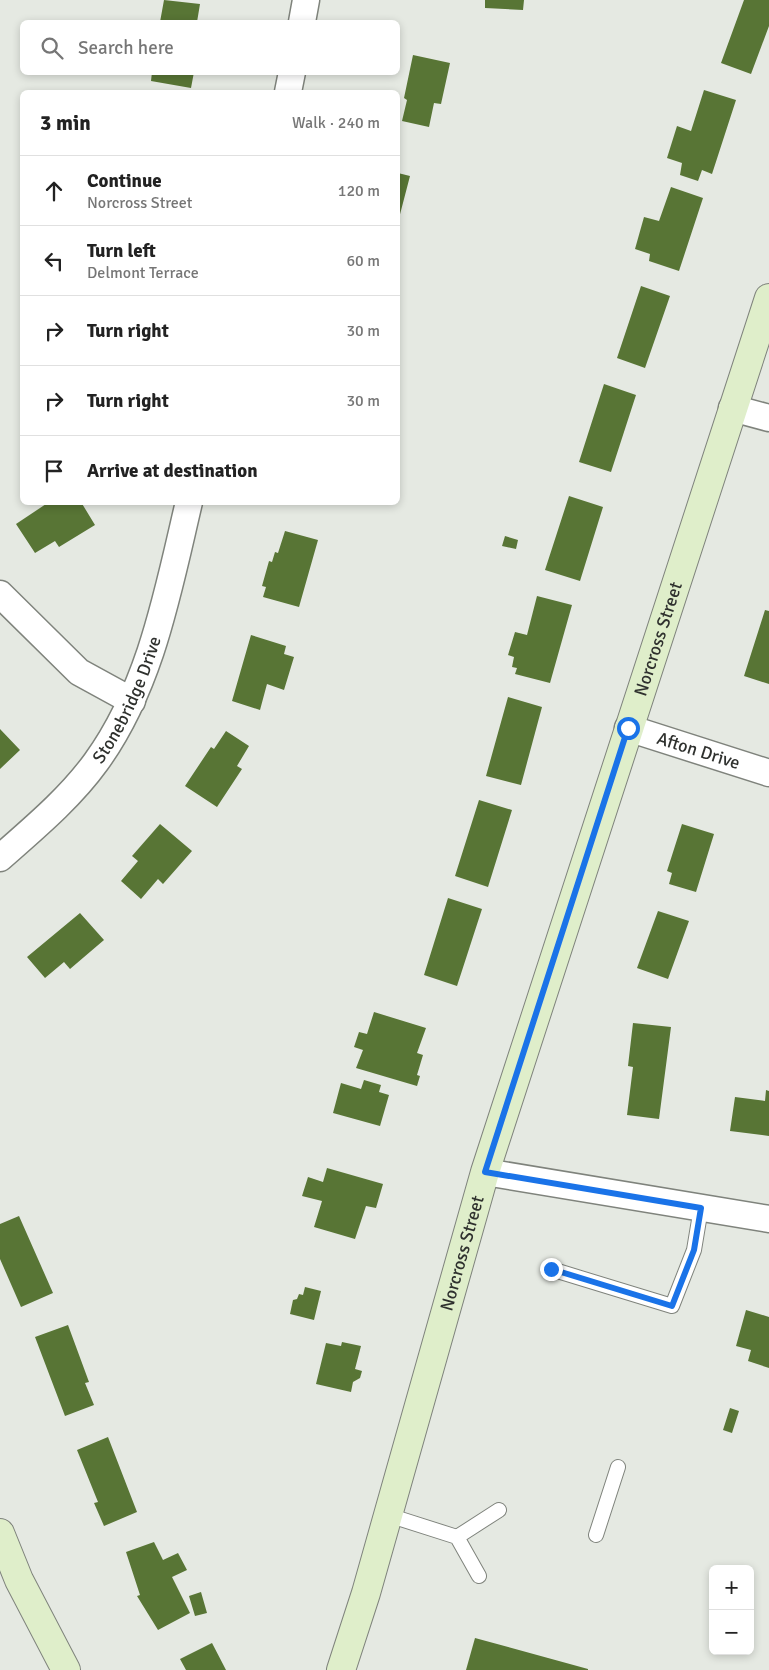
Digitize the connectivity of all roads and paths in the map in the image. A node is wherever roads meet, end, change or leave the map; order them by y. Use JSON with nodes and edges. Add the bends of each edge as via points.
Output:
{"nodes":[{"id":1,"x":306,"y":0,"type":"edge"},
{"id":2,"x":302,"y":20,"type":"edge"},
{"id":3,"x":291,"y":75,"type":"edge"},
{"id":4,"x":288,"y":90,"type":"edge"},
{"id":5,"x":769,"y":298,"type":"edge"},
{"id":6,"x":732,"y":408,"type":"junction"},
{"id":7,"x":769,"y":418,"type":"edge"},
{"id":8,"x":188,"y":505,"type":"edge"},
{"id":9,"x":0,"y":594,"type":"edge"},
{"id":10,"x":132,"y":701,"type":"junction"},
{"id":11,"x":628,"y":728,"type":"junction"},
{"id":12,"x":769,"y":774,"type":"edge"},
{"id":13,"x":0,"y":858,"type":"edge"},
{"id":14,"x":485,"y":1172,"type":"junction"},
{"id":15,"x":701,"y":1208,"type":"junction"},
{"id":16,"x":769,"y":1219,"type":"edge"},
{"id":17,"x":551,"y":1269,"type":"dead end"},
{"id":18,"x":618,"y":1467,"type":"dead end"},
{"id":19,"x":499,"y":1510,"type":"dead end"},
{"id":20,"x":388,"y":1515,"type":"junction"},
{"id":21,"x":0,"y":1533,"type":"edge"},
{"id":22,"x":596,"y":1535,"type":"dead end"},
{"id":23,"x":457,"y":1537,"type":"junction"},
{"id":24,"x":479,"y":1576,"type":"dead end"},
{"id":25,"x":66,"y":1670,"type":"edge"},
{"id":26,"x":341,"y":1670,"type":"edge"}],
"edges":[{"from":1,"to":2,"type":"street"},
{"from":3,"to":4,"type":"street"},
{"from":5,"to":6,"type":"street","name":"Norcross Street"},
{"from":6,"to":7,"type":"street"},
{"from":6,"to":11,"type":"street","name":"Norcross Street"},
{"from":8,"to":10,"type":"street","name":"Stonebridge Drive","via":[[160,622]]},
{"from":9,"to":10,"type":"street","via":[[79,672]]},
{"from":10,"to":13,"type":"street","name":"Stonebridge Drive","via":[[96,762],[48,817]]},
{"from":11,"to":12,"type":"street","name":"Afton Drive"},
{"from":11,"to":14,"type":"street","name":"Norcross Street"},
{"from":14,"to":15,"type":"street"},
{"from":14,"to":20,"type":"street","name":"Norcross Street"},
{"from":15,"to":16,"type":"street"},
{"from":15,"to":17,"type":"lane","via":[[694,1250],[672,1306]]},
{"from":18,"to":22,"type":"lane"},
{"from":19,"to":23,"type":"lane"},
{"from":20,"to":23,"type":"lane"},
{"from":20,"to":26,"type":"street","name":"Norcross Street"},
{"from":21,"to":25,"type":"street","via":[[19,1580]]},
{"from":23,"to":24,"type":"lane"}]}
